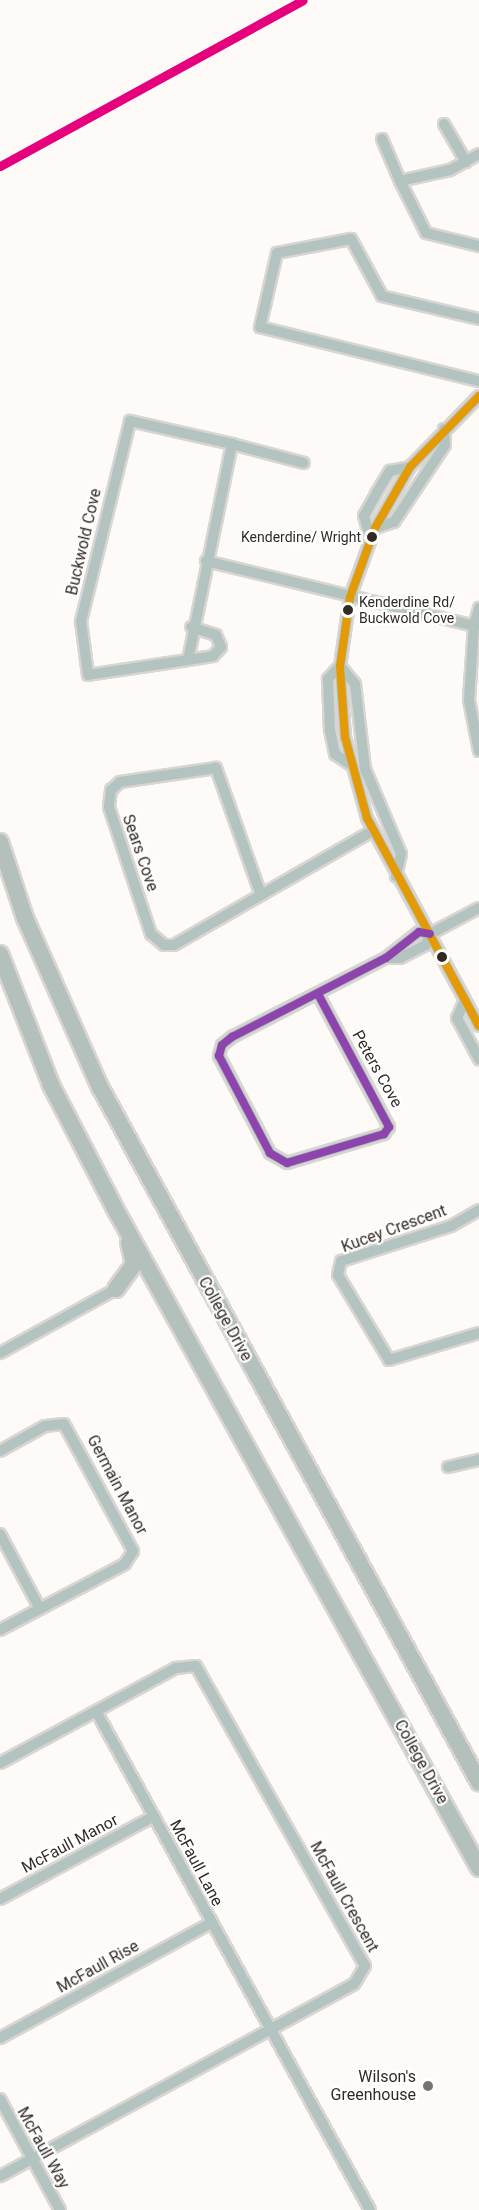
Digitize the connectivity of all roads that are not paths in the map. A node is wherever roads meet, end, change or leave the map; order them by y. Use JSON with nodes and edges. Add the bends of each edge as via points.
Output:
{"nodes":[{"id":1,"x":444,"y":124,"type":"dead end"},
{"id":2,"x":382,"y":139,"type":"dead end"},
{"id":3,"x":479,"y":154,"type":"edge"},
{"id":4,"x":465,"y":162,"type":"junction"},
{"id":5,"x":400,"y":181,"type":"junction"},
{"id":6,"x":479,"y":246,"type":"edge"},
{"id":7,"x":479,"y":319,"type":"edge"},
{"id":8,"x":479,"y":381,"type":"edge"},
{"id":9,"x":479,"y":396,"type":"edge"},
{"id":10,"x":444,"y":429,"type":"junction"},
{"id":11,"x":232,"y":444,"type":"junction"},
{"id":12,"x":304,"y":463,"type":"dead end"},
{"id":13,"x":373,"y":533,"type":"junction"},
{"id":14,"x":206,"y":561,"type":"junction"},
{"id":15,"x":350,"y":597,"type":"junction"},
{"id":16,"x":478,"y":612,"type":"edge"},
{"id":17,"x":191,"y":627,"type":"junction"},
{"id":18,"x":475,"y":634,"type":"edge"},
{"id":19,"x":188,"y":660,"type":"junction"},
{"id":20,"x":340,"y":666,"type":"junction"},
{"id":21,"x":479,"y":751,"type":"edge"},
{"id":22,"x":372,"y":831,"type":"junction"},
{"id":23,"x":0,"y":842,"type":"edge"},
{"id":24,"x":396,"y":876,"type":"junction"},
{"id":25,"x":261,"y":895,"type":"junction"},
{"id":26,"x":479,"y":908,"type":"edge"},
{"id":27,"x":430,"y":934,"type":"junction"},
{"id":28,"x":0,"y":954,"type":"edge"},
{"id":29,"x":318,"y":993,"type":"junction"},
{"id":30,"x":465,"y":1000,"type":"junction"},
{"id":31,"x":479,"y":1026,"type":"edge"},
{"id":32,"x":479,"y":1059,"type":"edge"},
{"id":33,"x":479,"y":1210,"type":"edge"},
{"id":34,"x":118,"y":1214,"type":"junction"},
{"id":35,"x":116,"y":1289,"type":"joint"},
{"id":36,"x":479,"y":1333,"type":"edge"},
{"id":37,"x":0,"y":1353,"type":"edge"},
{"id":38,"x":0,"y":1451,"type":"edge"},
{"id":39,"x":479,"y":1461,"type":"edge"},
{"id":40,"x":448,"y":1467,"type":"dead end"},
{"id":41,"x":0,"y":1534,"type":"edge"},
{"id":42,"x":40,"y":1609,"type":"junction"},
{"id":43,"x":0,"y":1630,"type":"edge"},
{"id":44,"x":404,"y":1645,"type":"junction"},
{"id":45,"x":96,"y":1711,"type":"junction"},
{"id":46,"x":0,"y":1763,"type":"edge"},
{"id":47,"x":479,"y":1768,"type":"edge"},
{"id":48,"x":479,"y":1782,"type":"edge"},
{"id":49,"x":154,"y":1816,"type":"junction"},
{"id":50,"x":479,"y":1870,"type":"edge"},
{"id":51,"x":0,"y":1899,"type":"edge"},
{"id":52,"x":211,"y":1923,"type":"junction"},
{"id":53,"x":271,"y":2028,"type":"junction"},
{"id":54,"x":0,"y":2038,"type":"edge"},
{"id":55,"x":0,"y":2099,"type":"edge"},
{"id":56,"x":32,"y":2158,"type":"junction"},
{"id":57,"x":0,"y":2176,"type":"edge"},
{"id":58,"x":60,"y":2210,"type":"edge"},
{"id":59,"x":370,"y":2210,"type":"edge"}],
"edges":[{"from":1,"to":4,"type":"street"},
{"from":2,"to":5,"type":"street"},
{"from":3,"to":4,"type":"street"},
{"from":4,"to":5,"type":"street"},
{"from":5,"to":6,"type":"street","via":[[426,233]]},
{"from":7,"to":8,"type":"street","via":[[382,296],[351,239],[277,253],[260,327]]},
{"from":9,"to":10,"type":"street"},
{"from":10,"to":13,"type":"street","via":[[445,445],[394,522]]},
{"from":10,"to":13,"type":"street","via":[[411,467],[390,471],[364,516]]},
{"from":11,"to":12,"type":"street","name":"Buckwold Cove"},
{"from":11,"to":14,"type":"street"},
{"from":11,"to":19,"type":"street","name":"Buckwold Cove","via":[[130,421],[81,621],[88,675]]},
{"from":13,"to":15,"type":"street"},
{"from":14,"to":15,"type":"street"},
{"from":14,"to":17,"type":"street"},
{"from":15,"to":18,"type":"street"},
{"from":15,"to":20,"type":"street"},
{"from":16,"to":18,"type":"street"},
{"from":17,"to":19,"type":"street"},
{"from":17,"to":19,"type":"street","name":"Buckwold Cove","via":[[216,635],[220,647],[213,656]]},
{"from":18,"to":21,"type":"street","via":[[469,700]]},
{"from":20,"to":22,"type":"street","via":[[327,679],[330,730],[335,754],[350,764]]},
{"from":20,"to":24,"type":"street","via":[[355,684],[365,768],[402,854]]},
{"from":22,"to":24,"type":"street"},
{"from":22,"to":25,"type":"street","name":"Sears Cove"},
{"from":23,"to":44,"type":"highway","name":"College Drive","via":[[34,938],[100,1087]]},
{"from":24,"to":27,"type":"street"},
{"from":25,"to":25,"type":"street","name":"Sears Cove","via":[[164,945],[151,934],[109,807],[111,790],[120,782],[216,768]]},
{"from":26,"to":27,"type":"street"},
{"from":27,"to":29,"type":"street","name":"Peters Cove","via":[[426,945],[400,958],[386,958]]},
{"from":27,"to":30,"type":"street"},
{"from":28,"to":34,"type":"highway","name":"College Drive","via":[[51,1085]]},
{"from":29,"to":29,"type":"street","name":"Peters Cove","via":[[232,1037],[219,1056],[270,1153],[287,1163],[384,1134],[389,1127]]},
{"from":30,"to":31,"type":"street"},
{"from":30,"to":32,"type":"street","via":[[457,1018]]},
{"from":33,"to":36,"type":"street","name":"Kucey Crescent","via":[[451,1226],[341,1261],[338,1275],[389,1360]]},
{"from":34,"to":35,"type":"highway","via":[[134,1264]]},
{"from":34,"to":50,"type":"highway","name":"College Drive"},
{"from":35,"to":37,"type":"street"},
{"from":38,"to":42,"type":"street","name":"Germain Manor","via":[[45,1426],[64,1424],[132,1544],[125,1564]]},
{"from":39,"to":40,"type":"street"},
{"from":41,"to":42,"type":"street"},
{"from":42,"to":43,"type":"street","name":"Germain Manor"},
{"from":44,"to":47,"type":"highway"},
{"from":44,"to":48,"type":"highway","name":"College Drive"},
{"from":45,"to":46,"type":"street","name":"McFaull Crescent"},
{"from":45,"to":49,"type":"street","name":"McFaull Lane"},
{"from":45,"to":53,"type":"street","name":"McFaull Crescent","via":[[176,1668],[202,1669],[365,1966],[354,1984]]},
{"from":49,"to":51,"type":"street","name":"McFaull Manor"},
{"from":49,"to":52,"type":"street","name":"McFaull Lane"},
{"from":52,"to":53,"type":"street","name":"McFaull Lane"},
{"from":52,"to":54,"type":"street","name":"McFaull Rise"},
{"from":53,"to":56,"type":"street","name":"McFaull Crescent"},
{"from":53,"to":59,"type":"street","name":"McFaull Lane"},
{"from":55,"to":56,"type":"street","name":"McFaull Way"},
{"from":56,"to":57,"type":"street","name":"McFaull Crescent"},
{"from":56,"to":58,"type":"street","name":"McFaull Way"}]}
